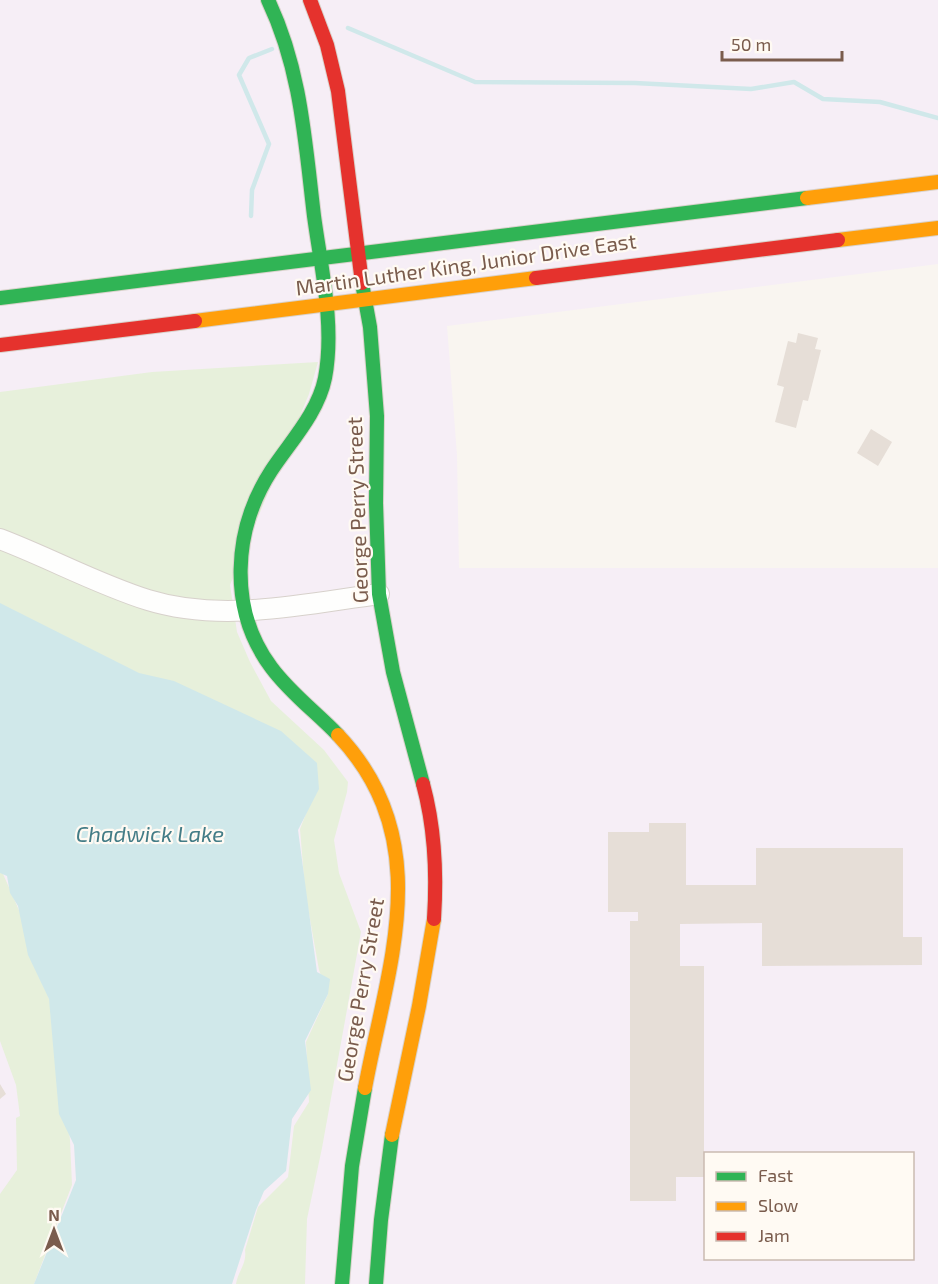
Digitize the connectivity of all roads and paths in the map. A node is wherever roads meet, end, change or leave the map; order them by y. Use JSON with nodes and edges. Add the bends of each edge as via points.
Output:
{"nodes":[{"id":1,"x":268,"y":0,"type":"edge"},
{"id":2,"x":310,"y":0,"type":"edge"},
{"id":3,"x":938,"y":182,"type":"edge"},
{"id":4,"x":938,"y":228,"type":"edge"},
{"id":5,"x":358,"y":254,"type":"junction"},
{"id":6,"x":320,"y":260,"type":"junction"},
{"id":7,"x":0,"y":298,"type":"edge"},
{"id":8,"x":367,"y":300,"type":"junction"},
{"id":9,"x":325,"y":305,"type":"junction"},
{"id":10,"x":0,"y":345,"type":"edge"},
{"id":11,"x":0,"y":539,"type":"edge"},
{"id":12,"x":379,"y":594,"type":"junction"},
{"id":13,"x":247,"y":611,"type":"junction"},
{"id":14,"x":342,"y":1284,"type":"edge"},
{"id":15,"x":376,"y":1284,"type":"edge"}],
"edges":[{"from":1,"to":6,"type":"street","name":"George Perry Street","via":[[299,93]]},
{"from":2,"to":5,"type":"street","name":"George Perry Street","via":[[327,45],[338,92]]},
{"from":3,"to":5,"type":"street","name":"Martin Luther King, Junior Drive East"},
{"from":4,"to":8,"type":"street","name":"Martin Luther King, Junior Drive East"},
{"from":5,"to":6,"type":"street","name":"Martin Luther King, Junior Drive East"},
{"from":5,"to":8,"type":"street","name":"George Perry Street"},
{"from":6,"to":7,"type":"street","name":"Martin Luther King, Junior Drive East"},
{"from":6,"to":9,"type":"street","name":"George Perry Street"},
{"from":8,"to":9,"type":"street","name":"Martin Luther King, Junior Drive East"},
{"from":8,"to":12,"type":"street","name":"George Perry Street","via":[[377,416]]},
{"from":9,"to":10,"type":"street","name":"Martin Luther King, Junior Drive East"},
{"from":9,"to":13,"type":"street","name":"George Perry Street","via":[[328,359],[319,398],[260,487],[243,534],[240,569]]},
{"from":11,"to":13,"type":"street","via":[[149,600],[208,610]]},
{"from":12,"to":13,"type":"street"},
{"from":12,"to":15,"type":"street","name":"George Perry Street","via":[[393,672],[429,806],[437,889],[419,1006],[395,1116]]},
{"from":13,"to":14,"type":"street","name":"George Perry Street","via":[[258,645],[277,675],[337,734],[364,768],[389,824],[399,869],[399,919],[357,1131]]}]}
